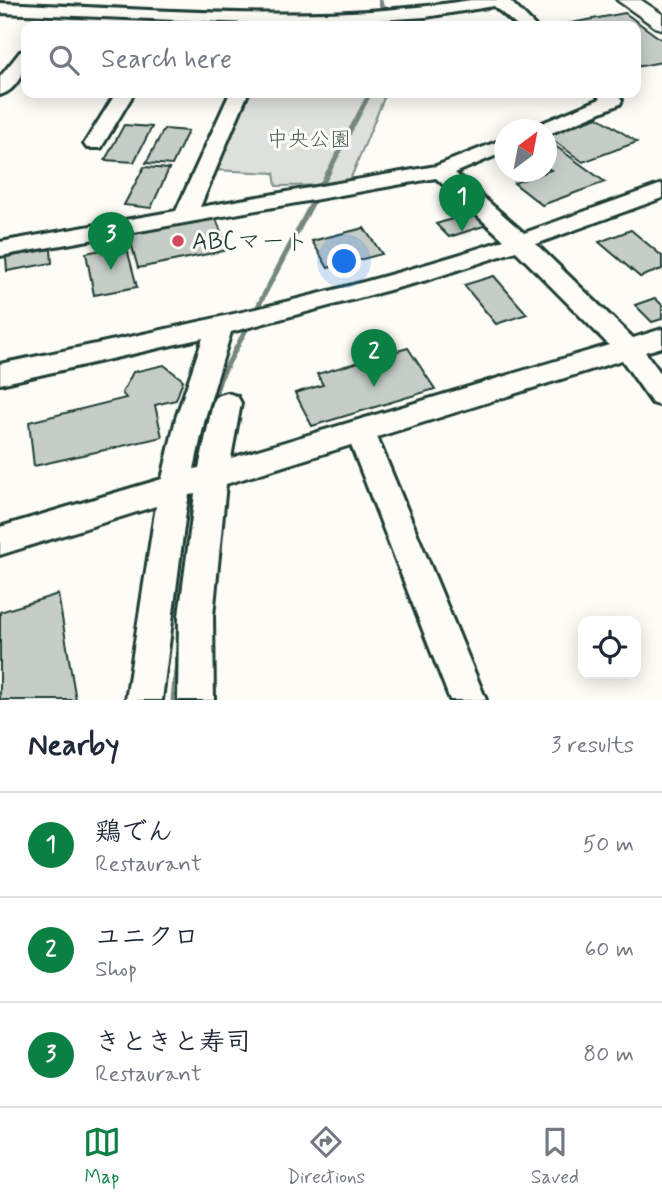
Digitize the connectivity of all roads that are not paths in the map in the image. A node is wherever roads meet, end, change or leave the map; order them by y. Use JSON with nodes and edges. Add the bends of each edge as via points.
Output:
{"nodes":[{"id":1,"x":263,"y":0,"type":"edge"},
{"id":2,"x":364,"y":0,"type":"edge"},
{"id":3,"x":498,"y":0,"type":"edge"},
{"id":4,"x":627,"y":0,"type":"edge"},
{"id":5,"x":63,"y":5,"type":"edge"},
{"id":6,"x":0,"y":8,"type":"edge"},
{"id":7,"x":392,"y":8,"type":"edge"},
{"id":8,"x":368,"y":17,"type":"junction"},
{"id":9,"x":264,"y":19,"type":"junction"},
{"id":10,"x":53,"y":21,"type":"edge"},
{"id":11,"x":169,"y":21,"type":"edge"},
{"id":12,"x":521,"y":21,"type":"edge"},
{"id":13,"x":662,"y":23,"type":"edge"},
{"id":14,"x":21,"y":62,"type":"edge"},
{"id":15,"x":0,"y":89,"type":"edge"},
{"id":16,"x":122,"y":98,"type":"edge"},
{"id":17,"x":237,"y":98,"type":"edge"},
{"id":18,"x":611,"y":98,"type":"edge"},
{"id":19,"x":557,"y":124,"type":"edge"},
{"id":20,"x":94,"y":144,"type":"dead end"},
{"id":21,"x":494,"y":149,"type":"edge"},
{"id":22,"x":441,"y":171,"type":"junction"},
{"id":23,"x":662,"y":190,"type":"edge"},
{"id":24,"x":185,"y":216,"type":"junction"},
{"id":25,"x":522,"y":244,"type":"junction"},
{"id":26,"x":0,"y":248,"type":"edge"},
{"id":27,"x":220,"y":327,"type":"junction"},
{"id":28,"x":662,"y":338,"type":"edge"},
{"id":29,"x":628,"y":348,"type":"junction"},
{"id":30,"x":0,"y":374,"type":"edge"},
{"id":31,"x":662,"y":396,"type":"edge"},
{"id":32,"x":227,"y":403,"type":"dead end"},
{"id":33,"x":360,"y":431,"type":"junction"},
{"id":34,"x":193,"y":482,"type":"junction"},
{"id":35,"x":0,"y":541,"type":"edge"},
{"id":36,"x":144,"y":700,"type":"edge"},
{"id":37,"x":196,"y":700,"type":"edge"},
{"id":38,"x":468,"y":700,"type":"edge"}],
"edges":[{"from":1,"to":9,"type":"street"},
{"from":2,"to":8,"type":"street"},
{"from":3,"to":7,"type":"street"},
{"from":3,"to":12,"type":"street"},
{"from":4,"to":13,"type":"main road"},
{"from":5,"to":6,"type":"street"},
{"from":5,"to":10,"type":"street"},
{"from":5,"to":11,"type":"street"},
{"from":7,"to":8,"type":"street"},
{"from":8,"to":9,"type":"street"},
{"from":9,"to":11,"type":"street"},
{"from":14,"to":15,"type":"street"},
{"from":16,"to":20,"type":"street"},
{"from":17,"to":24,"type":"street"},
{"from":18,"to":19,"type":"street"},
{"from":21,"to":22,"type":"street"},
{"from":22,"to":24,"type":"street"},
{"from":22,"to":25,"type":"street"},
{"from":23,"to":25,"type":"street"},
{"from":24,"to":26,"type":"street"},
{"from":25,"to":27,"type":"street"},
{"from":25,"to":29,"type":"street"},
{"from":27,"to":30,"type":"street"},
{"from":27,"to":34,"type":"street","via":[[186,432]]},
{"from":28,"to":29,"type":"street"},
{"from":29,"to":31,"type":"street"},
{"from":29,"to":33,"type":"street"},
{"from":32,"to":34,"type":"street"},
{"from":33,"to":34,"type":"street"},
{"from":33,"to":38,"type":"street"},
{"from":34,"to":35,"type":"street"},
{"from":34,"to":36,"type":"street"},
{"from":34,"to":37,"type":"street"}]}
